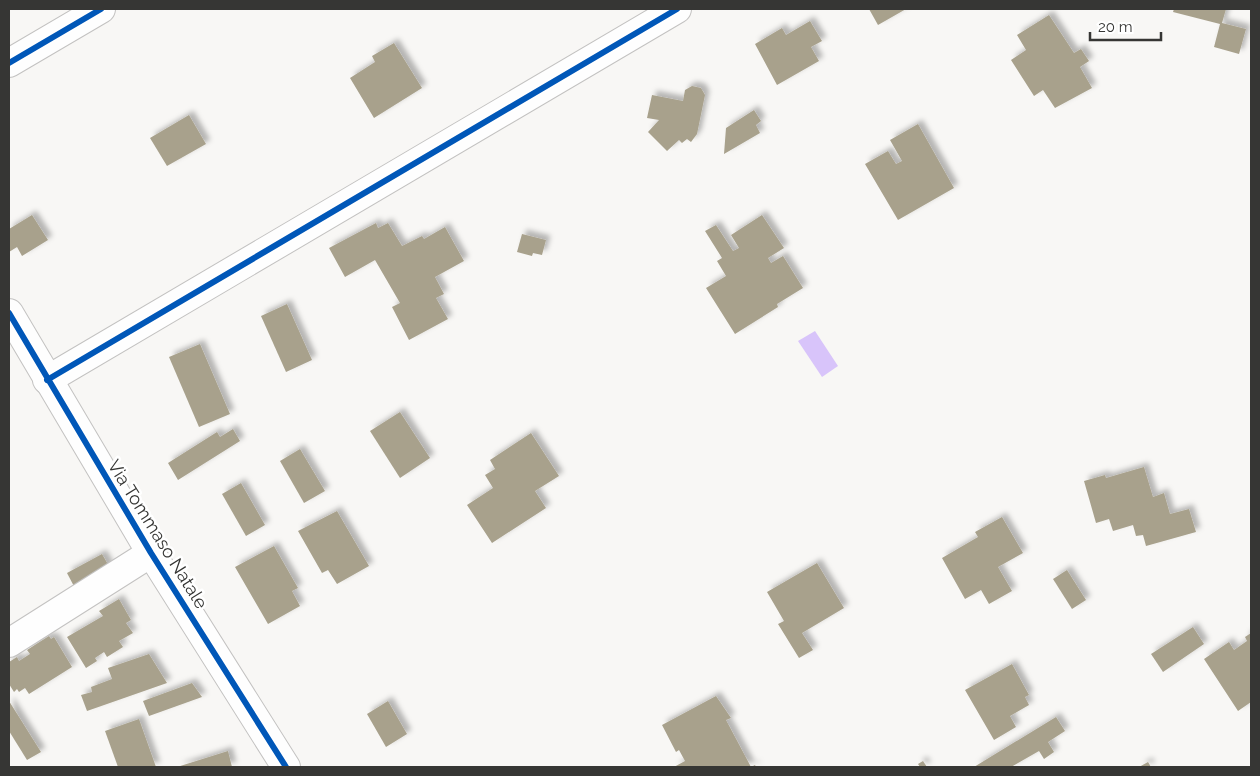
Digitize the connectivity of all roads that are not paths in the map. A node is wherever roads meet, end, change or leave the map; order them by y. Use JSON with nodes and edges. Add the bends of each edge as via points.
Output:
{"nodes":[{"id":1,"x":101,"y":9,"type":"edge"},
{"id":2,"x":677,"y":9,"type":"edge"},
{"id":3,"x":9,"y":63,"type":"edge"},
{"id":4,"x":9,"y":313,"type":"edge"},
{"id":5,"x":47,"y":380,"type":"junction"},
{"id":6,"x":151,"y":553,"type":"junction"},
{"id":7,"x":9,"y":643,"type":"edge"},
{"id":8,"x":286,"y":767,"type":"edge"}],
"edges":[{"from":1,"to":3,"type":"street"},
{"from":2,"to":5,"type":"street"},
{"from":4,"to":5,"type":"street","name":"Via Tommaso Natale"},
{"from":5,"to":6,"type":"street","name":"Via Tommaso Natale"},
{"from":6,"to":7,"type":"street"},
{"from":6,"to":8,"type":"street","name":"Via Tommaso Natale"}]}
